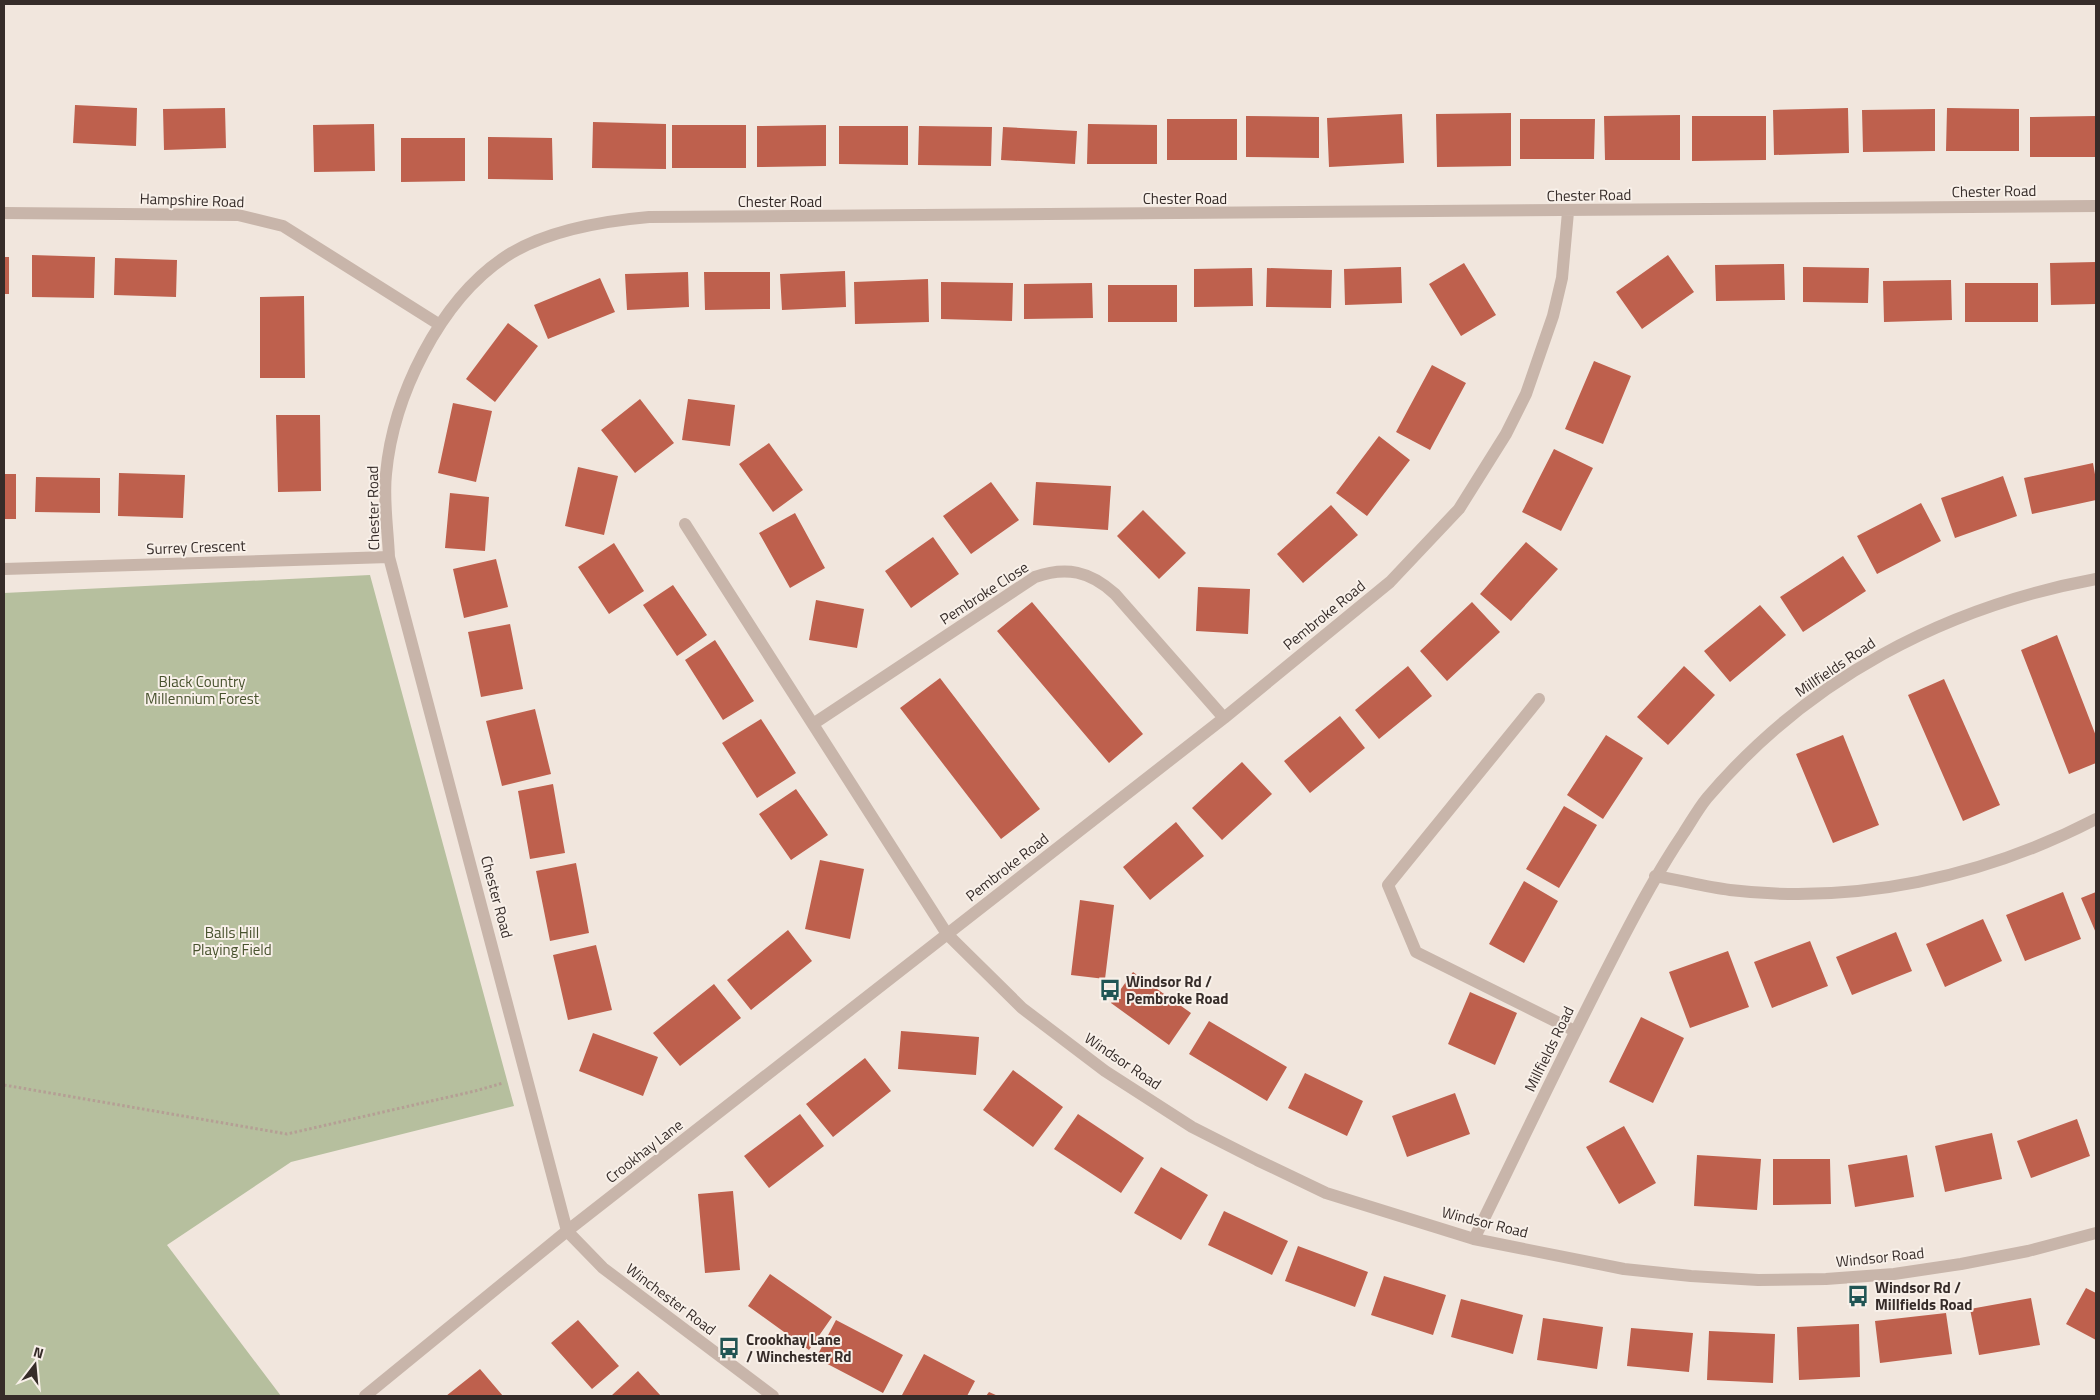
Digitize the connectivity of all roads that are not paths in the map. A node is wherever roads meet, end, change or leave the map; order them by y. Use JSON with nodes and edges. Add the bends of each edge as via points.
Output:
{"nodes":[{"id":1,"x":2096,"y":206,"type":"edge"},
{"id":2,"x":1568,"y":212,"type":"junction"},
{"id":3,"x":4,"y":213,"type":"edge"},
{"id":4,"x":440,"y":324,"type":"junction"},
{"id":5,"x":685,"y":524,"type":"dead end"},
{"id":6,"x":390,"y":557,"type":"junction"},
{"id":7,"x":4,"y":570,"type":"edge"},
{"id":8,"x":2096,"y":579,"type":"edge"},
{"id":9,"x":1540,"y":699,"type":"dead end"},
{"id":10,"x":1224,"y":718,"type":"junction"},
{"id":11,"x":813,"y":724,"type":"junction"},
{"id":12,"x":2096,"y":819,"type":"edge"},
{"id":13,"x":1655,"y":876,"type":"junction"},
{"id":14,"x":947,"y":934,"type":"junction"},
{"id":15,"x":1575,"y":1031,"type":"junction"},
{"id":16,"x":568,"y":1232,"type":"junction"},
{"id":17,"x":2096,"y":1232,"type":"edge"},
{"id":18,"x":1474,"y":1239,"type":"junction"},
{"id":19,"x":756,"y":1392,"type":"edge"},
{"id":20,"x":365,"y":1396,"type":"edge"},
{"id":21,"x":773,"y":1396,"type":"edge"}],
"edges":[{"from":1,"to":2,"type":"street","name":"Chester Road"},
{"from":2,"to":4,"type":"street","name":"Chester Road","via":[[620,219],[562,233],[505,257],[481,278]]},
{"from":2,"to":10,"type":"street","name":"Pembroke Road","via":[[1562,278],[1542,352],[1506,434],[1474,488],[1459,509],[1390,582]]},
{"from":3,"to":4,"type":"street","name":"Hampshire Road","via":[[238,215],[283,226]]},
{"from":4,"to":6,"type":"street","name":"Chester Road","via":[[403,396],[392,435],[386,475]]},
{"from":5,"to":11,"type":"street"},
{"from":6,"to":7,"type":"street","name":"Surrey Crescent"},
{"from":6,"to":16,"type":"street","name":"Chester Road"},
{"from":8,"to":13,"type":"street","name":"Millfields Road","via":[[2010,599],[1960,616],[1881,655],[1822,692],[1741,761],[1706,800]]},
{"from":9,"to":15,"type":"street","via":[[1388,886],[1416,952]]},
{"from":10,"to":11,"type":"street","name":"Pembroke Close","via":[[1115,594],[1086,573],[1068,570],[1051,571],[1035,577]]},
{"from":10,"to":14,"type":"street","name":"Pembroke Road"},
{"from":11,"to":14,"type":"street"},
{"from":12,"to":13,"type":"street","via":[[1998,861],[1892,887],[1784,893],[1730,890]]},
{"from":13,"to":15,"type":"street","name":"Millfields Road"},
{"from":14,"to":16,"type":"street","name":"Crookhay Lane"},
{"from":14,"to":18,"type":"street","name":"Windsor Road","via":[[1022,1008],[1105,1072],[1192,1127],[1326,1193]]},
{"from":15,"to":18,"type":"street","name":"Millfields Road"},
{"from":16,"to":19,"type":"street","name":"Winchester Road","via":[[603,1268]]},
{"from":16,"to":20,"type":"street","name":"Crookhay Lane"},
{"from":17,"to":18,"type":"street","name":"Windsor Road","via":[[2028,1251],[1894,1274],[1758,1280],[1624,1269]]},
{"from":19,"to":21,"type":"street","name":"Winchester Road"}]}
